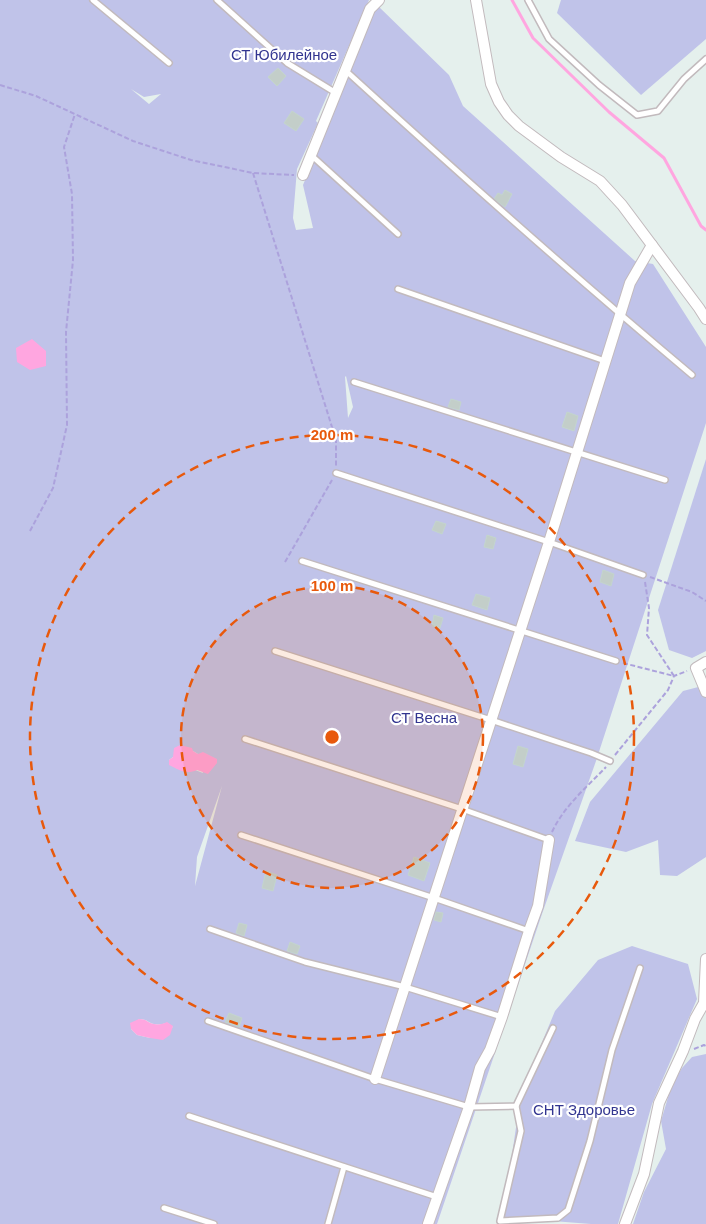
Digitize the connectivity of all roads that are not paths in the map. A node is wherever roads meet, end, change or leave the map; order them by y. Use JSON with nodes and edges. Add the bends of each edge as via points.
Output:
{"nodes":[{"id":1,"x":93,"y":0,"type":"edge"},
{"id":2,"x":217,"y":0,"type":"edge"},
{"id":3,"x":476,"y":0,"type":"edge"},
{"id":4,"x":528,"y":0,"type":"edge"},
{"id":5,"x":374,"y":2,"type":"edge"},
{"id":6,"x":706,"y":59,"type":"edge"},
{"id":7,"x":169,"y":63,"type":"dead end"},
{"id":8,"x":345,"y":70,"type":"junction"},
{"id":9,"x":336,"y":93,"type":"junction"},
{"id":10,"x":311,"y":155,"type":"junction"},
{"id":11,"x":303,"y":175,"type":"road end"},
{"id":12,"x":398,"y":234,"type":"dead end"},
{"id":13,"x":652,"y":245,"type":"junction"},
{"id":14,"x":398,"y":289,"type":"dead end"},
{"id":15,"x":620,"y":314,"type":"junction"},
{"id":16,"x":706,"y":320,"type":"edge"},
{"id":17,"x":606,"y":361,"type":"junction"},
{"id":18,"x":692,"y":375,"type":"dead end"},
{"id":19,"x":354,"y":382,"type":"dead end"},
{"id":20,"x":577,"y":453,"type":"junction"},
{"id":21,"x":336,"y":473,"type":"road end"},
{"id":22,"x":665,"y":480,"type":"dead end"},
{"id":23,"x":549,"y":542,"type":"junction"},
{"id":24,"x":302,"y":561,"type":"dead end"},
{"id":25,"x":643,"y":575,"type":"road end"},
{"id":26,"x":520,"y":631,"type":"junction"},
{"id":27,"x":275,"y":651,"type":"dead end"},
{"id":28,"x":616,"y":661,"type":"road end"},
{"id":29,"x":706,"y":662,"type":"edge"},
{"id":30,"x":706,"y":692,"type":"edge"},
{"id":31,"x":491,"y":720,"type":"junction"},
{"id":32,"x":245,"y":739,"type":"dead end"},
{"id":33,"x":610,"y":761,"type":"road end"},
{"id":34,"x":462,"y":809,"type":"junction"},
{"id":35,"x":242,"y":835,"type":"dead end"},
{"id":36,"x":549,"y":840,"type":"joint"},
{"id":37,"x":434,"y":898,"type":"junction"},
{"id":38,"x":210,"y":929,"type":"dead end"},
{"id":39,"x":528,"y":931,"type":"junction"},
{"id":40,"x":706,"y":959,"type":"edge"},
{"id":41,"x":640,"y":968,"type":"dead end"},
{"id":42,"x":405,"y":986,"type":"junction"},
{"id":43,"x":502,"y":1017,"type":"junction"},
{"id":44,"x":208,"y":1021,"type":"dead end"},
{"id":45,"x":553,"y":1028,"type":"dead end"},
{"id":46,"x":375,"y":1079,"type":"junction"},
{"id":47,"x":516,"y":1106,"type":"junction"},
{"id":48,"x":469,"y":1107,"type":"junction"},
{"id":49,"x":189,"y":1116,"type":"dead end"},
{"id":50,"x":344,"y":1167,"type":"junction"},
{"id":51,"x":438,"y":1197,"type":"junction"},
{"id":52,"x":164,"y":1208,"type":"dead end"},
{"id":53,"x":214,"y":1224,"type":"edge"},
{"id":54,"x":328,"y":1224,"type":"edge"},
{"id":55,"x":428,"y":1224,"type":"edge"},
{"id":56,"x":625,"y":1224,"type":"edge"}],
"edges":[{"from":1,"to":7,"type":"lane"},
{"from":2,"to":9,"type":"lane","via":[[287,63]]},
{"from":3,"to":13,"type":"street","via":[[491,84],[508,115],[561,157],[600,182]]},
{"from":4,"to":6,"type":"lane","via":[[549,39],[637,115],[658,111],[684,79]]},
{"from":5,"to":8,"type":"street"},
{"from":8,"to":9,"type":"street"},
{"from":8,"to":15,"type":"lane"},
{"from":9,"to":10,"type":"street"},
{"from":10,"to":11,"type":"street"},
{"from":10,"to":12,"type":"lane"},
{"from":13,"to":15,"type":"street","via":[[630,283]]},
{"from":13,"to":16,"type":"street"},
{"from":14,"to":17,"type":"lane"},
{"from":15,"to":17,"type":"street"},
{"from":15,"to":18,"type":"lane"},
{"from":17,"to":20,"type":"street"},
{"from":19,"to":20,"type":"lane"},
{"from":20,"to":22,"type":"lane"},
{"from":20,"to":23,"type":"street"},
{"from":21,"to":23,"type":"lane"},
{"from":23,"to":25,"type":"lane"},
{"from":23,"to":26,"type":"street"},
{"from":24,"to":26,"type":"lane"},
{"from":26,"to":28,"type":"lane"},
{"from":26,"to":31,"type":"street"},
{"from":27,"to":31,"type":"lane"},
{"from":29,"to":30,"type":"street","via":[[696,668]]},
{"from":31,"to":33,"type":"lane"},
{"from":31,"to":34,"type":"street"},
{"from":32,"to":34,"type":"lane"},
{"from":34,"to":36,"type":"lane"},
{"from":34,"to":37,"type":"street"},
{"from":35,"to":37,"type":"lane"},
{"from":36,"to":39,"type":"street","via":[[538,906]]},
{"from":37,"to":39,"type":"lane"},
{"from":37,"to":42,"type":"street"},
{"from":38,"to":42,"type":"lane","via":[[306,962]]},
{"from":39,"to":43,"type":"street"},
{"from":40,"to":56,"type":"street","via":[[704,1003],[659,1103],[644,1174]]},
{"from":41,"to":47,"type":"lane","via":[[612,1050],[590,1141],[568,1210],[558,1218],[500,1221],[521,1131]]},
{"from":42,"to":43,"type":"lane"},
{"from":42,"to":46,"type":"street"},
{"from":43,"to":48,"type":"street","via":[[480,1068]]},
{"from":44,"to":46,"type":"lane"},
{"from":45,"to":47,"type":"lane"},
{"from":46,"to":48,"type":"lane"},
{"from":47,"to":48,"type":"lane"},
{"from":48,"to":51,"type":"street"},
{"from":49,"to":50,"type":"lane"},
{"from":50,"to":51,"type":"lane"},
{"from":50,"to":54,"type":"lane"},
{"from":51,"to":55,"type":"street"},
{"from":52,"to":53,"type":"lane"}]}
